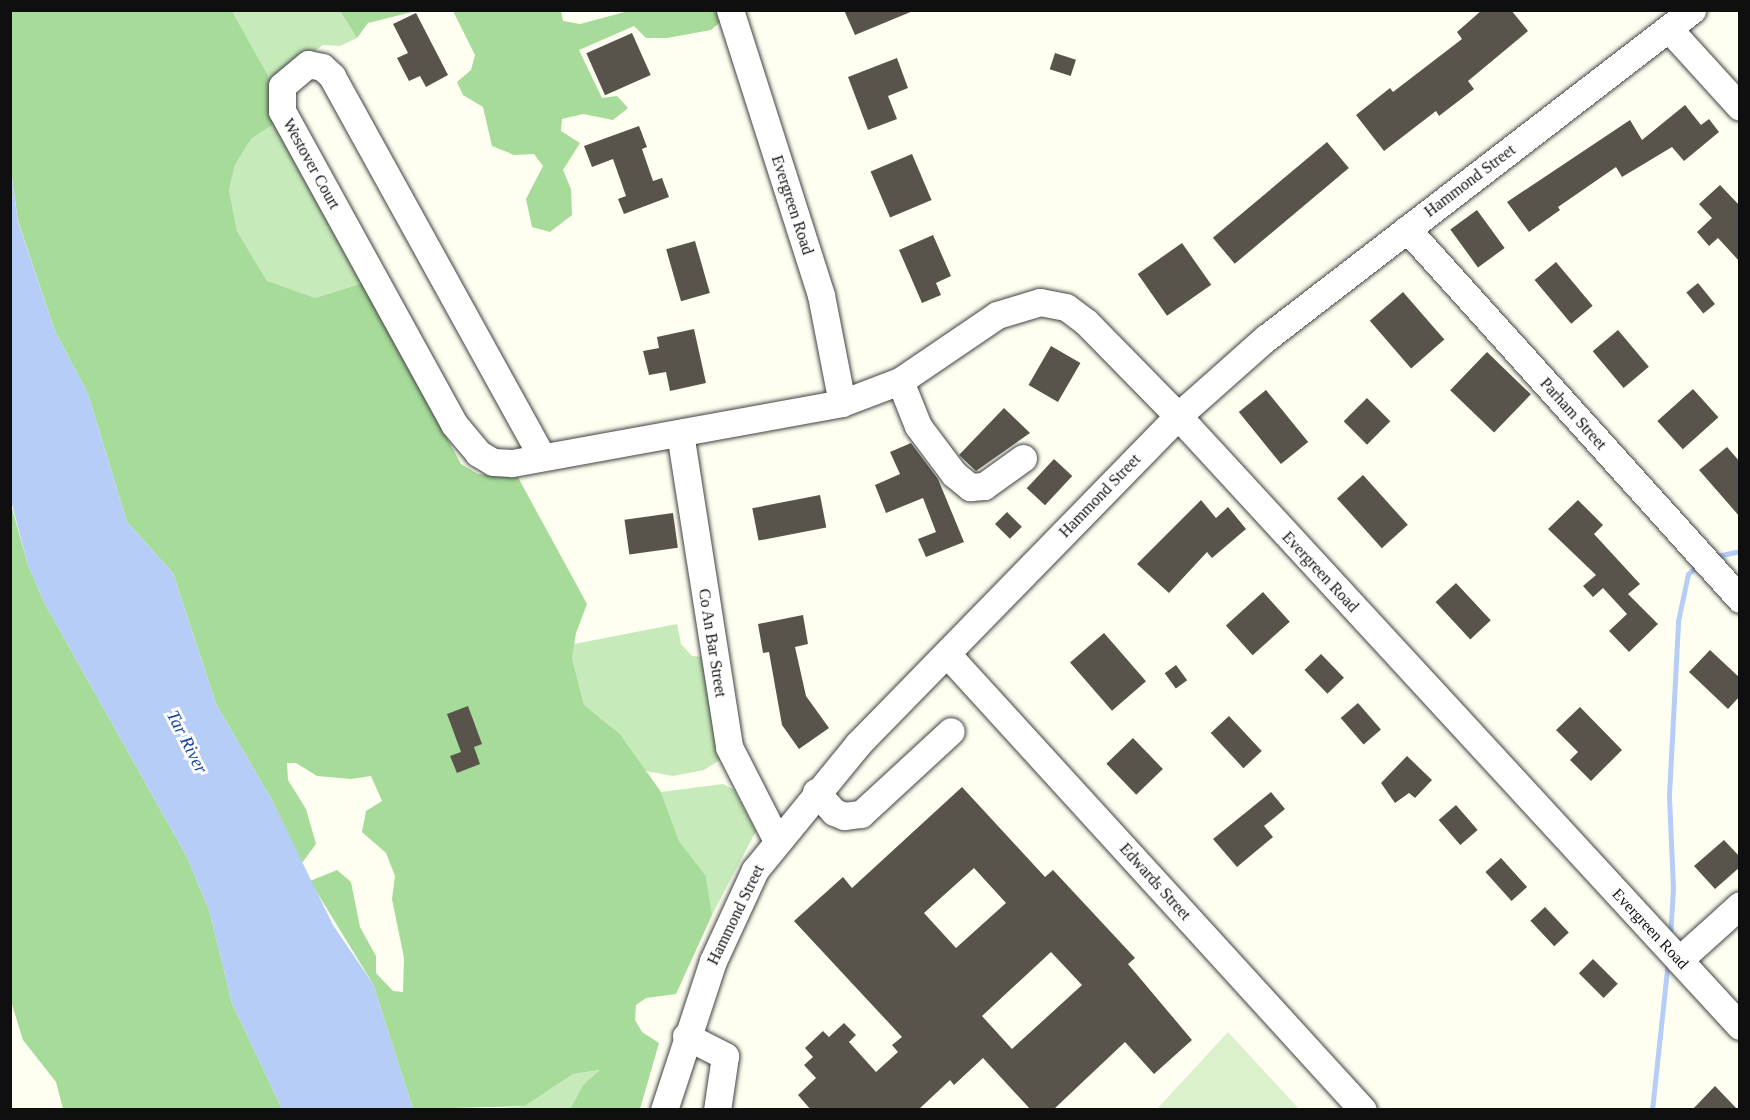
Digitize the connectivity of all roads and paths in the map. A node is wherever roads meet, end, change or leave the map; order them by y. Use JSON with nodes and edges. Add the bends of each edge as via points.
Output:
{"nodes":[{"id":1,"x":730,"y":10,"type":"edge"},
{"id":2,"x":1692,"y":10,"type":"edge"},
{"id":3,"x":1669,"y":29,"type":"junction"},
{"id":4,"x":1740,"y":107,"type":"edge"},
{"id":5,"x":1407,"y":229,"type":"junction"},
{"id":6,"x":900,"y":381,"type":"junction"},
{"id":7,"x":842,"y":403,"type":"junction"},
{"id":8,"x":1178,"y":416,"type":"junction"},
{"id":9,"x":680,"y":434,"type":"junction"},
{"id":10,"x":541,"y":455,"type":"junction"},
{"id":11,"x":1023,"y":458,"type":"dead end"},
{"id":12,"x":1740,"y":599,"type":"edge"},
{"id":13,"x":947,"y":654,"type":"junction"},
{"id":14,"x":951,"y":731,"type":"dead end"},
{"id":15,"x":816,"y":792,"type":"junction"},
{"id":16,"x":777,"y":841,"type":"junction"},
{"id":17,"x":1740,"y":905,"type":"edge"},
{"id":18,"x":1679,"y":960,"type":"junction"},
{"id":19,"x":1740,"y":1026,"type":"edge"},
{"id":20,"x":686,"y":1036,"type":"junction"},
{"id":21,"x":722,"y":1106,"type":"edge"},
{"id":22,"x":664,"y":1110,"type":"edge"},
{"id":23,"x":1363,"y":1110,"type":"edge"}],
"edges":[{"from":1,"to":7,"type":"street","name":"Evergreen Road","via":[[821,295]]},
{"from":2,"to":3,"type":"street","name":"Hammond Street"},
{"from":3,"to":4,"type":"street"},
{"from":3,"to":5,"type":"street","name":"Hammond Street"},
{"from":5,"to":8,"type":"street","name":"Hammond Street","via":[[1266,338]]},
{"from":5,"to":12,"type":"street","name":"Parham Street"},
{"from":6,"to":7,"type":"street","name":"Evergreen Road"},
{"from":6,"to":8,"type":"street","name":"Evergreen Road","via":[[997,315],[1040,302],[1066,307],[1086,322]]},
{"from":6,"to":11,"type":"street","via":[[918,426],[954,474],[970,488],[984,486]]},
{"from":7,"to":9,"type":"street","name":"Evergreen Road"},
{"from":8,"to":13,"type":"street","name":"Hammond Street"},
{"from":8,"to":18,"type":"street","name":"Evergreen Road"},
{"from":9,"to":10,"type":"street","name":"Evergreen Road"},
{"from":9,"to":16,"type":"street","name":"Co An Bar Street","via":[[729,747]]},
{"from":10,"to":10,"type":"street","name":"Westover Court","via":[[332,76],[322,67],[308,64],[282,86],[282,111],[454,424],[478,453],[493,462],[512,463]]},
{"from":13,"to":15,"type":"street","name":"Hammond Street"},
{"from":13,"to":23,"type":"street","name":"Edwards Street"},
{"from":14,"to":15,"type":"street","via":[[861,814],[844,816],[834,812]]},
{"from":15,"to":16,"type":"street","name":"Hammond Street"},
{"from":16,"to":20,"type":"street","name":"Hammond Street","via":[[755,870],[736,909]]},
{"from":17,"to":18,"type":"street"},
{"from":18,"to":19,"type":"street","name":"Evergreen Road"},
{"from":20,"to":21,"type":"street","via":[[725,1056]]},
{"from":20,"to":22,"type":"street","name":"Hammond Street"}]}
